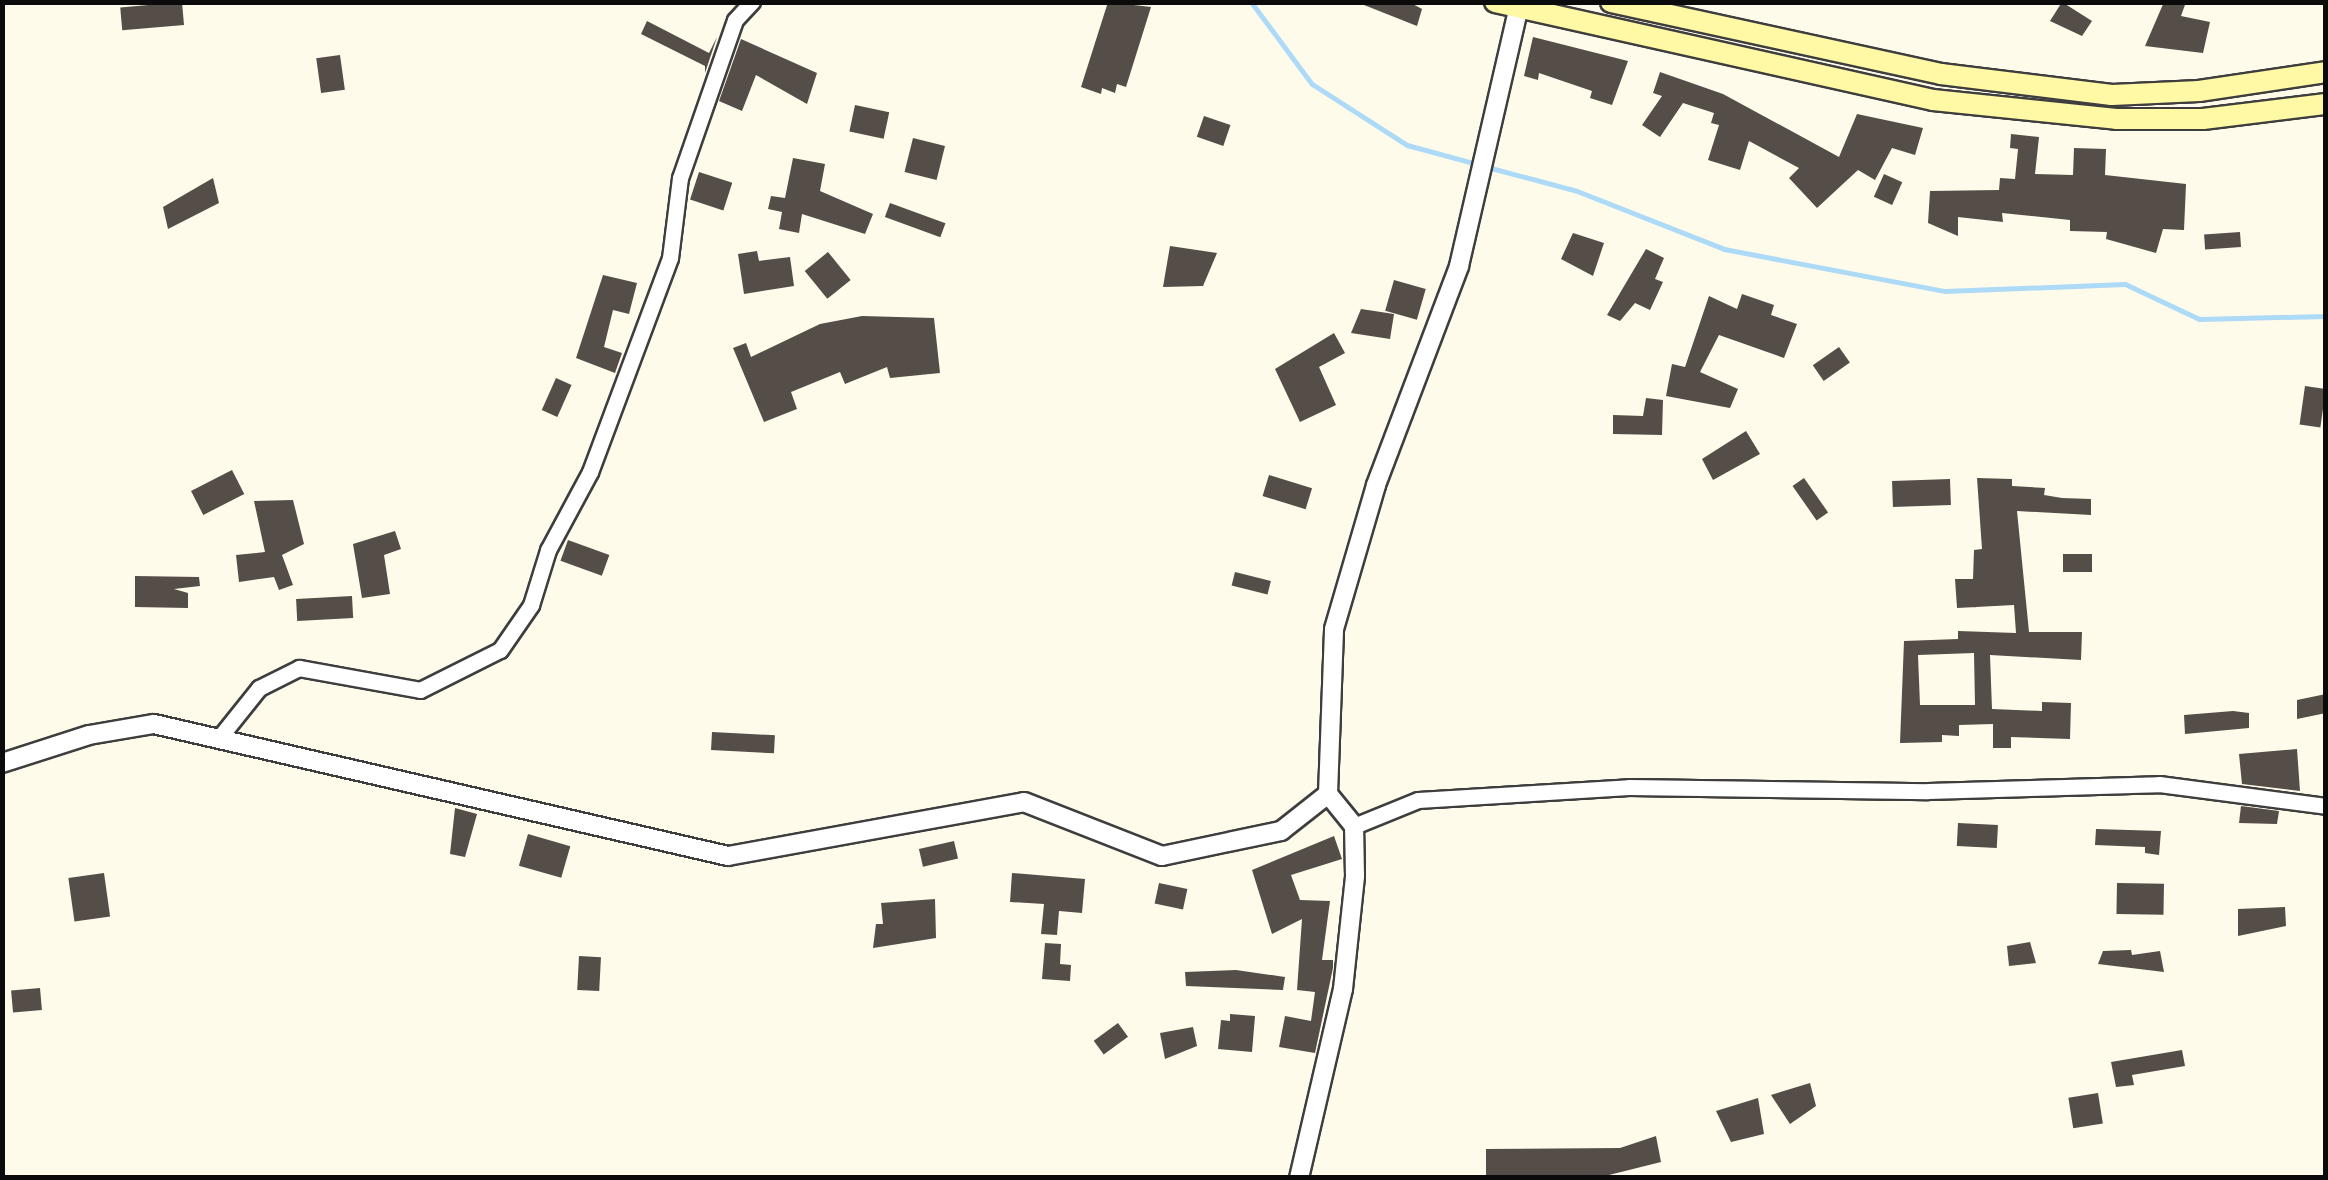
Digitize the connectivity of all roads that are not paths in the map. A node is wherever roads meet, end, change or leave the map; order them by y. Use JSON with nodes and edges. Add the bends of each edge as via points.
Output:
{"nodes":[{"id":1,"x":752,"y":2,"type":"edge"},
{"id":2,"x":1495,"y":2,"type":"edge"},
{"id":3,"x":1611,"y":2,"type":"edge"},
{"id":4,"x":1519,"y":6,"type":"edge"},
{"id":5,"x":2326,"y":72,"type":"edge"},
{"id":6,"x":2326,"y":104,"type":"edge"},
{"id":7,"x":219,"y":738,"type":"junction"},
{"id":8,"x":2,"y":763,"type":"edge"},
{"id":9,"x":1328,"y":794,"type":"junction"},
{"id":10,"x":2326,"y":806,"type":"edge"},
{"id":11,"x":1354,"y":826,"type":"junction"},
{"id":12,"x":1300,"y":1178,"type":"edge"}],
"edges":[{"from":1,"to":7,"type":"street","via":[[736,20],[686,160],[670,258],[590,472],[548,550],[531,605],[500,650],[420,690],[299,668],[259,688]]},
{"from":2,"to":4,"type":"main road"},
{"from":3,"to":5,"type":"main road","via":[[1941,74],[2112,95]]},
{"from":4,"to":6,"type":"main road","via":[[1933,100],[2116,119],[2203,118]]},
{"from":4,"to":9,"type":"street","via":[[1458,266],[1376,485],[1334,629]]},
{"from":7,"to":8,"type":"street","via":[[154,724],[89,735]]},
{"from":7,"to":9,"type":"street","via":[[728,856],[1024,802],[1162,856],[1280,831]]},
{"from":9,"to":11,"type":"street"},
{"from":10,"to":11,"type":"street","via":[[2159,784],[1629,787],[1418,800]]},
{"from":11,"to":12,"type":"street","via":[[1343,989]]}]}
